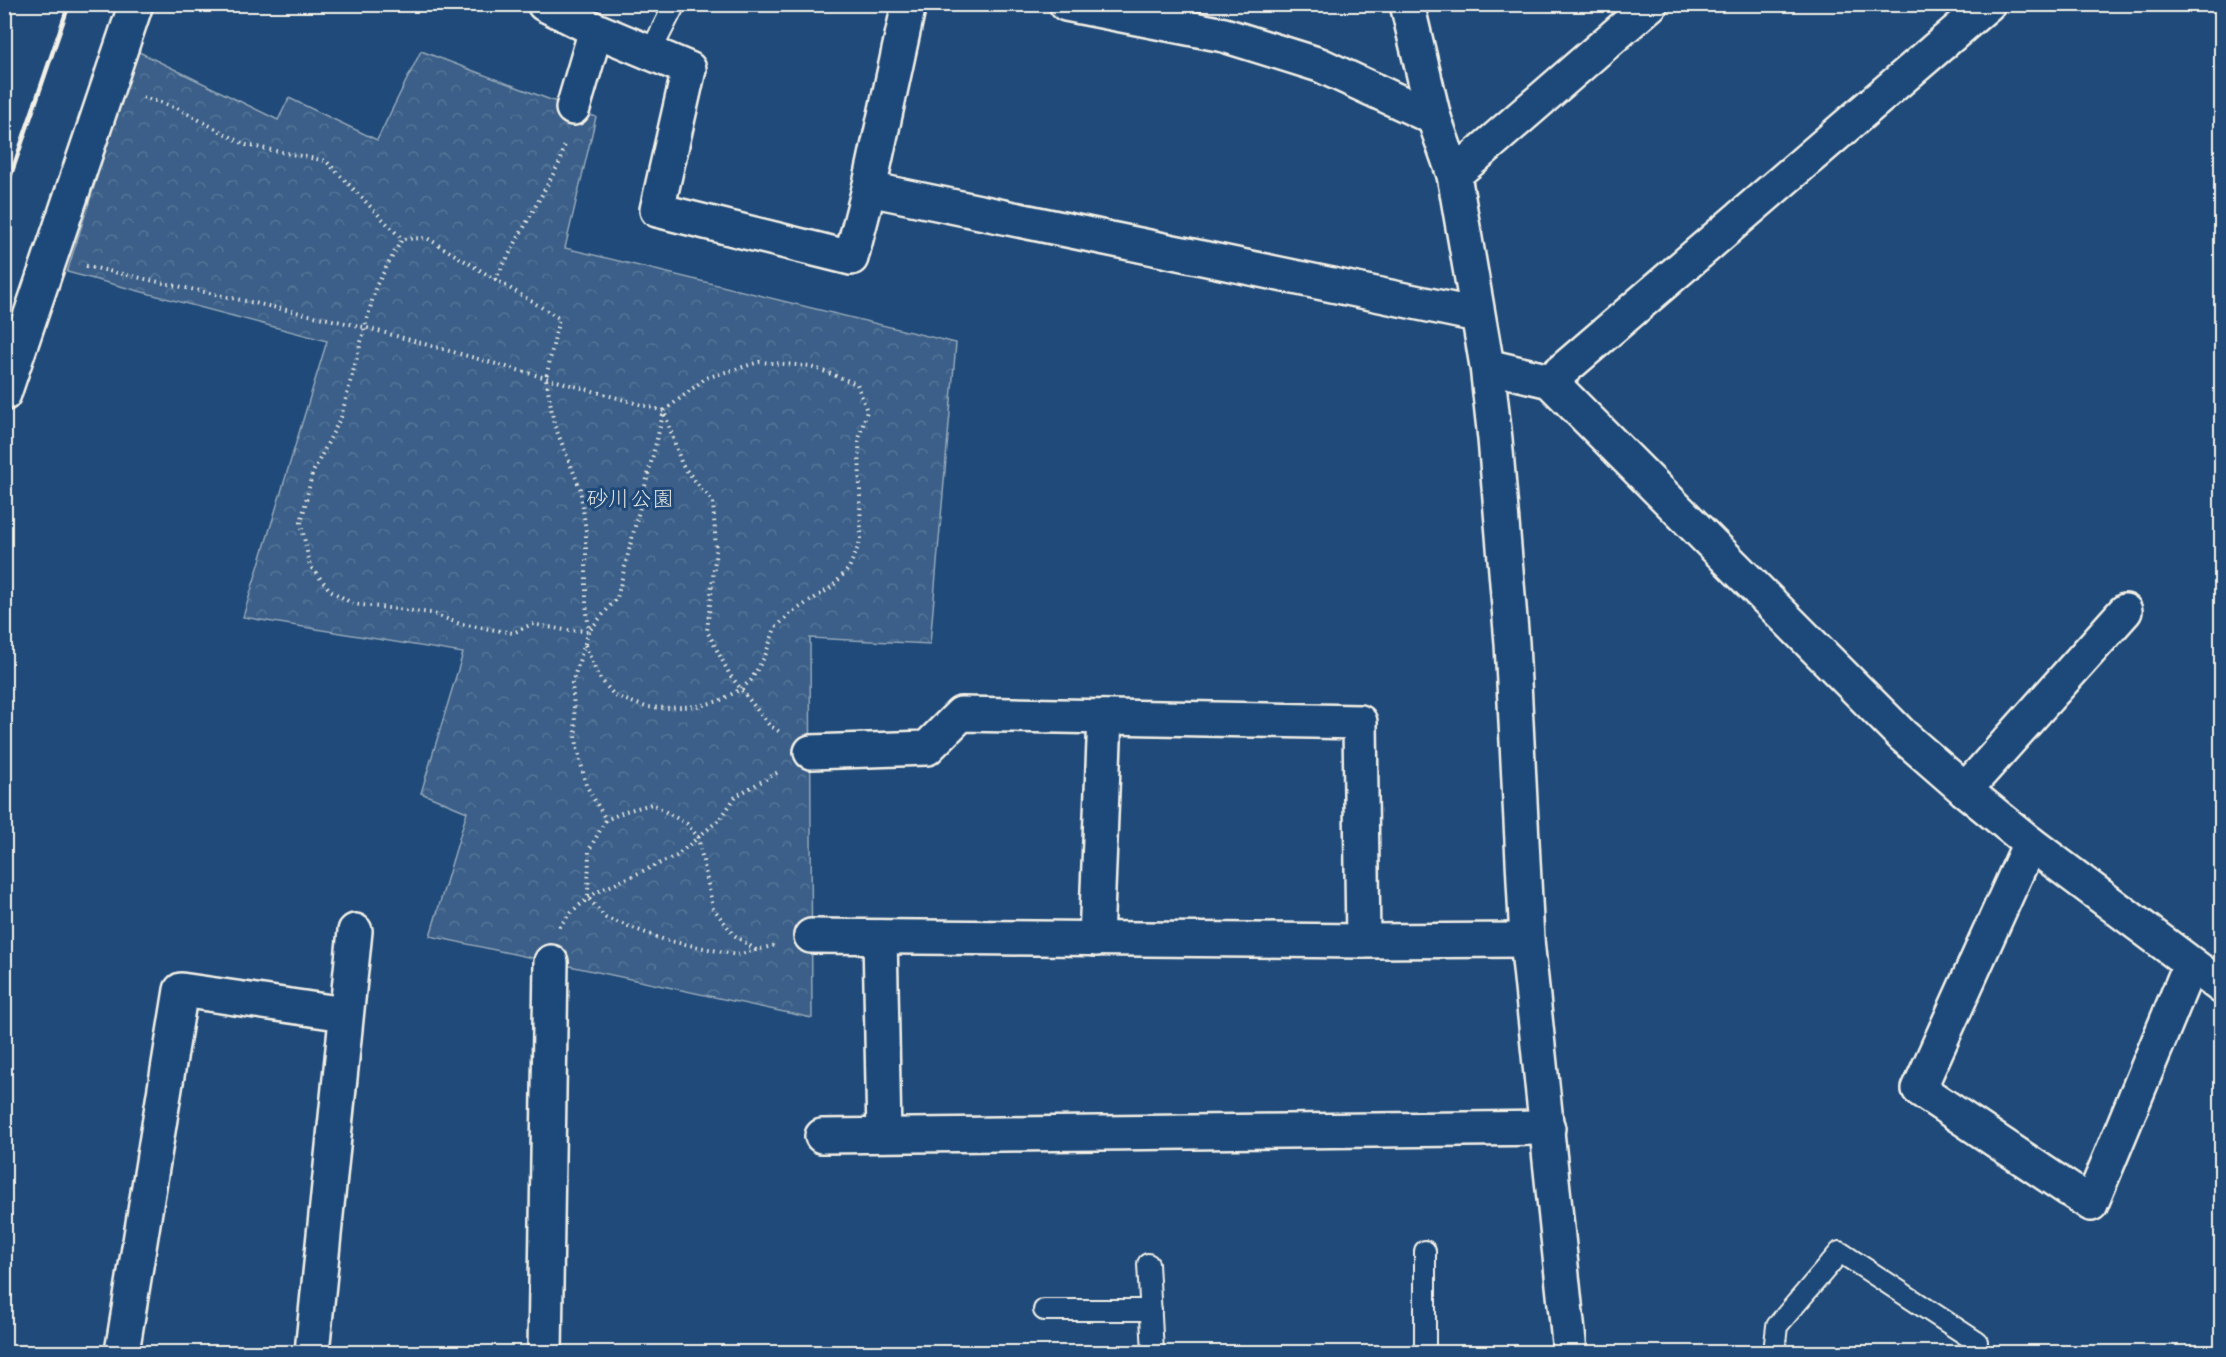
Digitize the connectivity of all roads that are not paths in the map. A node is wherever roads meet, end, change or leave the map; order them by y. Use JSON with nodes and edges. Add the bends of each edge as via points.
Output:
{"nodes":[{"id":1,"x":136,"y":4,"type":"edge"},
{"id":2,"x":544,"y":4,"type":"edge"},
{"id":3,"x":675,"y":4,"type":"edge"},
{"id":4,"x":909,"y":4,"type":"edge"},
{"id":5,"x":1066,"y":4,"type":"edge"},
{"id":6,"x":1407,"y":4,"type":"edge"},
{"id":7,"x":1651,"y":4,"type":"edge"},
{"id":8,"x":1979,"y":7,"type":"edge"},
{"id":9,"x":596,"y":30,"type":"junction"},
{"id":10,"x":650,"y":53,"type":"junction"},
{"id":11,"x":573,"y":108,"type":"road end"},
{"id":12,"x":1434,"y":118,"type":"junction"},
{"id":13,"x":1454,"y":175,"type":"junction"},
{"id":14,"x":869,"y":189,"type":"junction"},
{"id":15,"x":1477,"y":315,"type":"junction"},
{"id":16,"x":1487,"y":366,"type":"junction"},
{"id":17,"x":1550,"y":381,"type":"junction"},
{"id":18,"x":4,"y":394,"type":"edge"},
{"id":19,"x":2125,"y":611,"type":"dead end"},
{"id":20,"x":1105,"y":717,"type":"junction"},
{"id":21,"x":811,"y":752,"type":"road end"},
{"id":22,"x":1965,"y":790,"type":"junction"},
{"id":23,"x":2030,"y":843,"type":"junction"},
{"id":24,"x":355,"y":931,"type":"dead end"},
{"id":25,"x":811,"y":936,"type":"road end"},
{"id":26,"x":880,"y":937,"type":"junction"},
{"id":27,"x":1096,"y":939,"type":"junction"},
{"id":28,"x":1527,"y":940,"type":"junction"},
{"id":29,"x":1363,"y":941,"type":"junction"},
{"id":30,"x":551,"y":962,"type":"road end"},
{"id":31,"x":2190,"y":965,"type":"junction"},
{"id":32,"x":2222,"y":987,"type":"edge"},
{"id":33,"x":345,"y":1014,"type":"junction"},
{"id":34,"x":1548,"y":1128,"type":"junction"},
{"id":35,"x":822,"y":1136,"type":"dead end"},
{"id":36,"x":884,"y":1136,"type":"junction"},
{"id":37,"x":1425,"y":1251,"type":"dead end"},
{"id":38,"x":1148,"y":1264,"type":"dead end"},
{"id":39,"x":1044,"y":1310,"type":"dead end"},
{"id":40,"x":1151,"y":1310,"type":"junction"},
{"id":41,"x":122,"y":1353,"type":"edge"},
{"id":42,"x":312,"y":1353,"type":"edge"},
{"id":43,"x":545,"y":1353,"type":"edge"},
{"id":44,"x":1153,"y":1353,"type":"edge"},
{"id":45,"x":1425,"y":1353,"type":"edge"},
{"id":46,"x":1570,"y":1353,"type":"edge"},
{"id":47,"x":1774,"y":1353,"type":"edge"},
{"id":48,"x":1976,"y":1353,"type":"edge"}],
"edges":[{"from":1,"to":18,"type":"street"},
{"from":2,"to":9,"type":"street"},
{"from":3,"to":10,"type":"lane"},
{"from":4,"to":14,"type":"street"},
{"from":5,"to":12,"type":"street","via":[[1224,35],[1320,65]]},
{"from":6,"to":12,"type":"street"},
{"from":7,"to":13,"type":"street"},
{"from":8,"to":17,"type":"street"},
{"from":9,"to":10,"type":"street"},
{"from":9,"to":11,"type":"street"},
{"from":10,"to":14,"type":"street","via":[[689,69],[657,210],[851,258]]},
{"from":12,"to":13,"type":"street"},
{"from":13,"to":15,"type":"street"},
{"from":14,"to":15,"type":"street"},
{"from":15,"to":16,"type":"street"},
{"from":16,"to":17,"type":"street"},
{"from":16,"to":28,"type":"street","via":[[1512,643]]},
{"from":17,"to":22,"type":"street","via":[[1902,735]]},
{"from":19,"to":22,"type":"street"},
{"from":20,"to":21,"type":"street","via":[[961,714],[927,748]]},
{"from":20,"to":27,"type":"street"},
{"from":20,"to":29,"type":"street","via":[[1360,722]]},
{"from":22,"to":23,"type":"street"},
{"from":23,"to":31,"type":"street"},
{"from":23,"to":31,"type":"street","via":[[1919,1089],[2091,1204]]},
{"from":24,"to":33,"type":"street"},
{"from":25,"to":26,"type":"street"},
{"from":26,"to":27,"type":"street"},
{"from":26,"to":36,"type":"street"},
{"from":27,"to":29,"type":"street"},
{"from":28,"to":29,"type":"street"},
{"from":28,"to":34,"type":"street"},
{"from":30,"to":43,"type":"street"},
{"from":31,"to":32,"type":"street"},
{"from":33,"to":41,"type":"street","via":[[181,990]]},
{"from":33,"to":42,"type":"street"},
{"from":34,"to":36,"type":"street"},
{"from":34,"to":46,"type":"street"},
{"from":35,"to":36,"type":"street"},
{"from":37,"to":45,"type":"lane"},
{"from":38,"to":40,"type":"lane"},
{"from":39,"to":40,"type":"lane"},
{"from":40,"to":44,"type":"lane"},
{"from":47,"to":48,"type":"lane","via":[[1777,1326],[1840,1252],[1977,1342]]}]}
